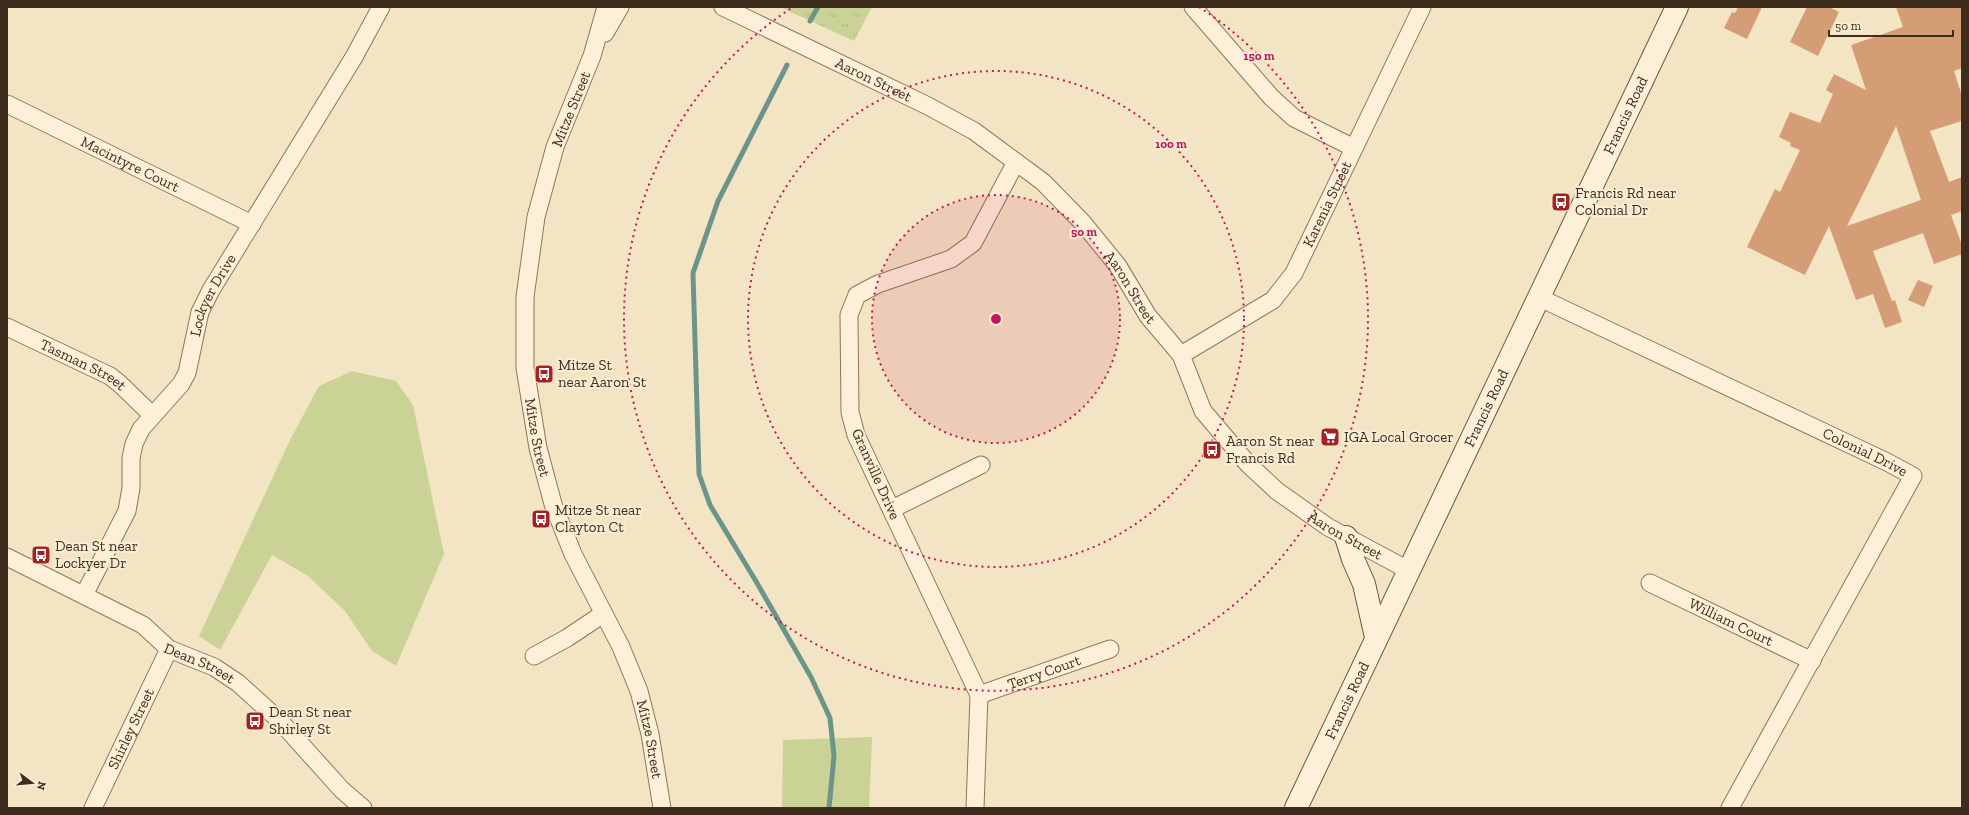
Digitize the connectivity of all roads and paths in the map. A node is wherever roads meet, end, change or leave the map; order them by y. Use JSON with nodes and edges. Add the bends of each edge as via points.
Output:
{"nodes":[{"id":1,"x":381,"y":7,"type":"edge"},
{"id":2,"x":606,"y":7,"type":"edge"},
{"id":3,"x":620,"y":7,"type":"edge"},
{"id":4,"x":723,"y":7,"type":"edge"},
{"id":5,"x":1193,"y":7,"type":"edge"},
{"id":6,"x":1422,"y":7,"type":"edge"},
{"id":7,"x":1677,"y":7,"type":"edge"},
{"id":8,"x":592,"y":56,"type":"junction"},
{"id":9,"x":7,"y":104,"type":"edge"},
{"id":10,"x":1354,"y":148,"type":"junction"},
{"id":11,"x":1016,"y":162,"type":"junction"},
{"id":12,"x":252,"y":224,"type":"junction"},
{"id":13,"x":1538,"y":297,"type":"junction"},
{"id":14,"x":7,"y":327,"type":"edge"},
{"id":15,"x":1180,"y":355,"type":"junction"},
{"id":16,"x":152,"y":415,"type":"junction"},
{"id":17,"x":981,"y":465,"type":"dead end"},
{"id":18,"x":892,"y":509,"type":"junction"},
{"id":19,"x":1346,"y":537,"type":"junction"},
{"id":20,"x":7,"y":557,"type":"edge"},
{"id":21,"x":1408,"y":570,"type":"junction"},
{"id":22,"x":1650,"y":583,"type":"dead end"},
{"id":23,"x":84,"y":595,"type":"junction"},
{"id":24,"x":603,"y":614,"type":"junction"},
{"id":25,"x":1376,"y":637,"type":"junction"},
{"id":26,"x":169,"y":649,"type":"junction"},
{"id":27,"x":1110,"y":649,"type":"dead end"},
{"id":28,"x":534,"y":656,"type":"dead end"},
{"id":29,"x":1812,"y":661,"type":"junction"},
{"id":30,"x":979,"y":694,"type":"junction"},
{"id":31,"x":93,"y":808,"type":"edge"},
{"id":32,"x":363,"y":808,"type":"edge"},
{"id":33,"x":662,"y":808,"type":"edge"},
{"id":34,"x":975,"y":808,"type":"edge"},
{"id":35,"x":1296,"y":808,"type":"edge"},
{"id":36,"x":1730,"y":808,"type":"edge"}],
"edges":[{"from":1,"to":12,"type":"street","name":"Lockyer Drive","via":[[354,57]]},
{"from":2,"to":8,"type":"street"},
{"from":3,"to":8,"type":"street"},
{"from":4,"to":11,"type":"street","name":"Aaron Street","via":[[928,106],[974,131]]},
{"from":5,"to":10,"type":"street","via":[[1271,97],[1294,118]]},
{"from":6,"to":10,"type":"street","name":"Karenia Street"},
{"from":7,"to":13,"type":"main road","name":"Francis Road"},
{"from":8,"to":24,"type":"street","name":"Mitze Street","via":[[555,147],[536,217],[525,297],[525,368],[538,448],[552,504]]},
{"from":9,"to":12,"type":"street","name":"Macintyre Court"},
{"from":10,"to":15,"type":"street","name":"Karenia Street","via":[[1294,274],[1273,300]]},
{"from":11,"to":15,"type":"street","name":"Aaron Street","via":[[1043,182],[1083,223],[1118,266],[1148,316]]},
{"from":11,"to":18,"type":"street","name":"Granville Drive","via":[[973,243],[951,258],[878,284],[857,295],[849,315],[850,412],[856,436]]},
{"from":12,"to":16,"type":"street","name":"Lockyer Drive","via":[[200,312],[187,373],[181,384]]},
{"from":13,"to":21,"type":"main road","name":"Francis Road"},
{"from":13,"to":29,"type":"street","name":"Colonial Drive","via":[[1913,476]]},
{"from":14,"to":16,"type":"street","name":"Tasman Street","via":[[110,376]]},
{"from":15,"to":19,"type":"street","name":"Aaron Street","via":[[1203,411],[1248,464],[1301,509]]},
{"from":16,"to":23,"type":"street","name":"Lockyer Drive","via":[[134,444],[127,511]]},
{"from":17,"to":18,"type":"street"},
{"from":18,"to":30,"type":"street","name":"Granville Drive"},
{"from":19,"to":21,"type":"street","name":"Aaron Street"},
{"from":19,"to":25,"type":"main road","via":[[1364,584]]},
{"from":20,"to":23,"type":"street","name":"Dean Street"},
{"from":21,"to":25,"type":"main road","name":"Francis Road"},
{"from":22,"to":29,"type":"street","name":"William Court"},
{"from":23,"to":26,"type":"street","name":"Dean Street","via":[[143,625]]},
{"from":24,"to":28,"type":"street"},
{"from":24,"to":33,"type":"street","name":"Mitze Street","via":[[621,647],[639,691],[652,742]]},
{"from":25,"to":35,"type":"main road","name":"Francis Road"},
{"from":26,"to":31,"type":"street","name":"Shirley Street"},
{"from":26,"to":32,"type":"street","name":"Dean Street","via":[[214,667],[238,683],[279,720],[342,790]]},
{"from":27,"to":30,"type":"street","name":"Terry Court"},
{"from":29,"to":36,"type":"street","name":"Colonial Drive"},
{"from":30,"to":34,"type":"street","name":"Granville Drive"}]}
